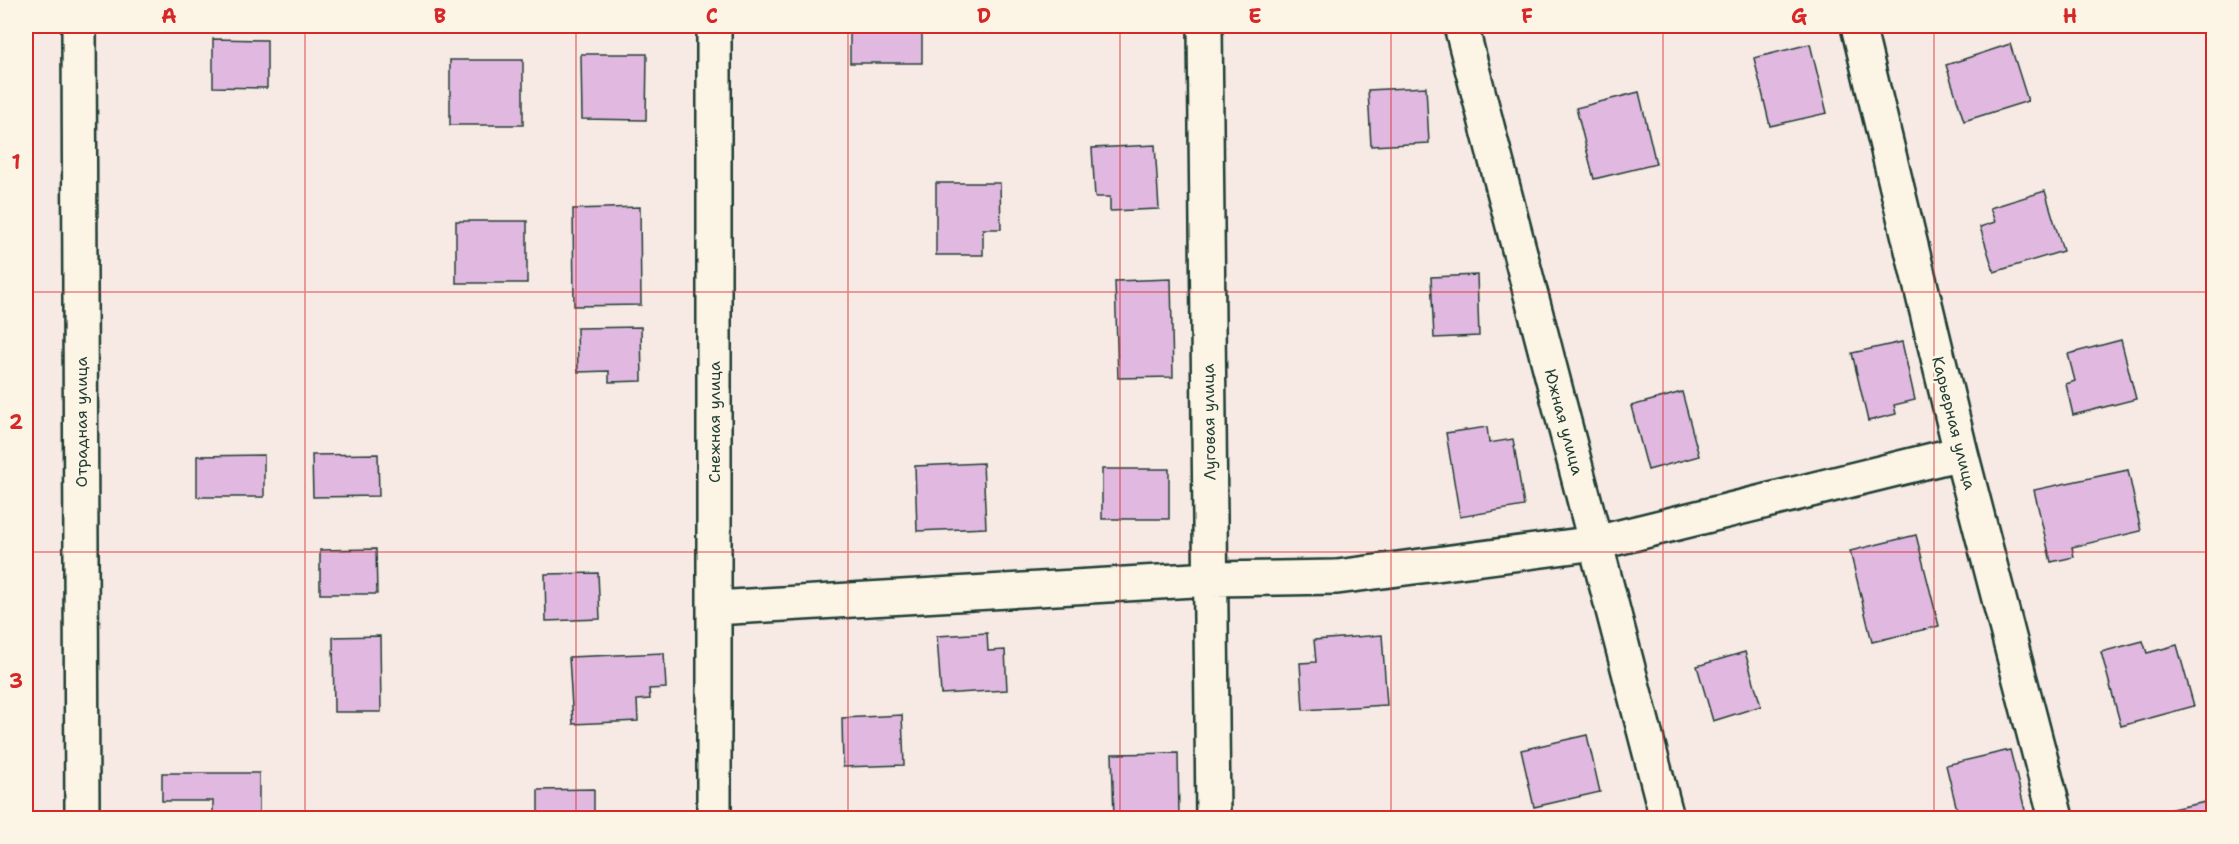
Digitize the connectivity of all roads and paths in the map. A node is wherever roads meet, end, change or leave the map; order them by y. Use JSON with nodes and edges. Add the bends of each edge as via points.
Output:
{"nodes":[{"id":1,"x":79,"y":26,"type":"edge"},
{"id":2,"x":714,"y":26,"type":"edge"},
{"id":3,"x":1205,"y":26,"type":"edge"},
{"id":4,"x":1461,"y":26,"type":"edge"},
{"id":5,"x":1858,"y":26,"type":"edge"},
{"id":6,"x":1961,"y":453,"type":"junction"},
{"id":7,"x":1596,"y":543,"type":"junction"},
{"id":8,"x":1211,"y":579,"type":"junction"},
{"id":9,"x":714,"y":608,"type":"junction"},
{"id":10,"x":82,"y":819,"type":"edge"},
{"id":11,"x":714,"y":819,"type":"edge"},
{"id":12,"x":1213,"y":819,"type":"edge"},
{"id":13,"x":1667,"y":819,"type":"edge"},
{"id":14,"x":2056,"y":819,"type":"edge"}],
"edges":[{"from":1,"to":10,"type":"street","name":"Отрадная улица"},
{"from":2,"to":9,"type":"street","name":"Снежная улица"},
{"from":3,"to":8,"type":"street","name":"Луговая улица"},
{"from":4,"to":7,"type":"street","name":"Южная улица"},
{"from":5,"to":6,"type":"street","name":"Карьерная улица"},
{"from":6,"to":7,"type":"street"},
{"from":6,"to":14,"type":"street","name":"Карьерная улица"},
{"from":7,"to":8,"type":"street","via":[[1337,577]]},
{"from":7,"to":13,"type":"street","name":"Южная улица"},
{"from":8,"to":9,"type":"street"},
{"from":8,"to":12,"type":"street","name":"Луговая улица"},
{"from":9,"to":11,"type":"street","name":"Снежная улица"}]}
